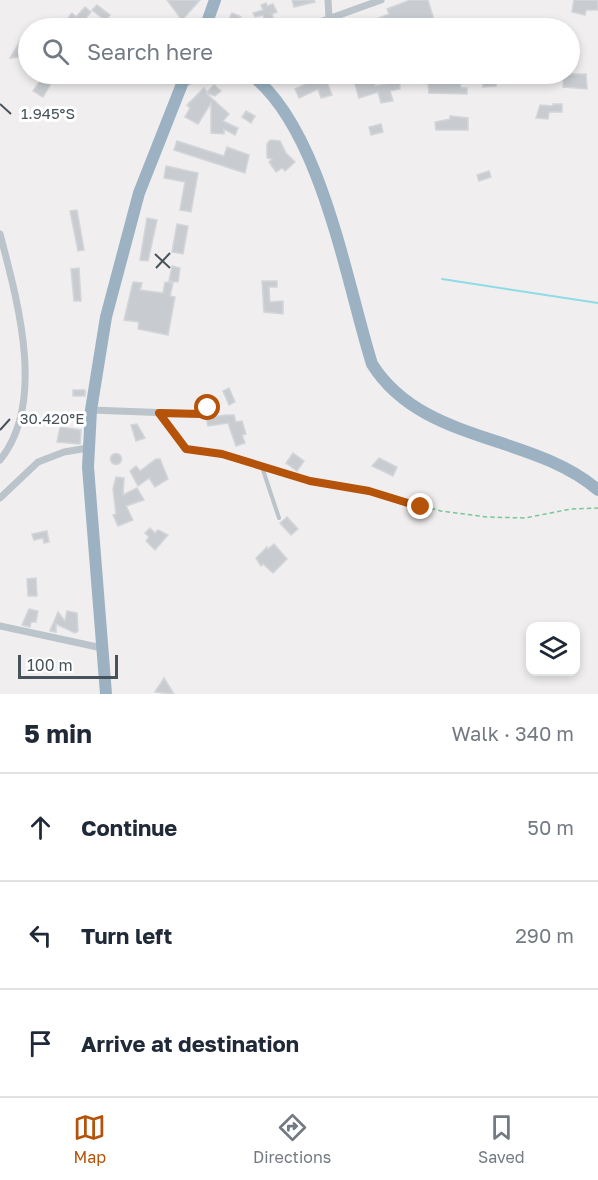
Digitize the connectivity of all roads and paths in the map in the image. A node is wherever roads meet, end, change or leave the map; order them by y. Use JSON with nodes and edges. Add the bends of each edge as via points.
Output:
{"nodes":[{"id":1,"x":215,"y":0,"type":"edge"},
{"id":2,"x":328,"y":0,"type":"edge"},
{"id":3,"x":381,"y":0,"type":"edge"},
{"id":4,"x":329,"y":17,"type":"joint"},
{"id":5,"x":209,"y":18,"type":"edge"},
{"id":6,"x":182,"y":84,"type":"edge"},
{"id":7,"x":262,"y":84,"type":"edge"},
{"id":8,"x":0,"y":234,"type":"edge"},
{"id":9,"x":208,"y":408,"type":"dead end"},
{"id":10,"x":91,"y":410,"type":"junction"},
{"id":11,"x":159,"y":413,"type":"junction"},
{"id":12,"x":88,"y":448,"type":"junction"},
{"id":13,"x":0,"y":460,"type":"edge"},
{"id":14,"x":262,"y":466,"type":"junction"},
{"id":15,"x":310,"y":481,"type":"joint"},
{"id":16,"x":598,"y":490,"type":"edge"},
{"id":17,"x":0,"y":498,"type":"edge"},
{"id":18,"x":598,"y":508,"type":"edge"},
{"id":19,"x":279,"y":518,"type":"dead end"},
{"id":20,"x":0,"y":626,"type":"edge"},
{"id":21,"x":102,"y":648,"type":"junction"},
{"id":22,"x":106,"y":694,"type":"edge"}],
"edges":[{"from":1,"to":5,"type":"highway"},
{"from":2,"to":4,"type":"street"},
{"from":3,"to":4,"type":"street"},
{"from":6,"to":10,"type":"highway","via":[[136,202],[102,337]]},
{"from":7,"to":16,"type":"highway","via":[[271,92],[302,143],[372,364],[380,377],[438,422],[570,468]]},
{"from":8,"to":13,"type":"street","via":[[18,318],[26,381],[19,420]]},
{"from":9,"to":11,"type":"street","via":[[202,414]]},
{"from":10,"to":11,"type":"street"},
{"from":10,"to":12,"type":"highway"},
{"from":11,"to":14,"type":"lane","via":[[186,449]]},
{"from":12,"to":17,"type":"street","via":[[38,462]]},
{"from":12,"to":21,"type":"highway"},
{"from":14,"to":15,"type":"lane"},
{"from":14,"to":19,"type":"lane"},
{"from":15,"to":18,"type":"path","via":[[369,491],[441,511],[486,517],[525,518]]},
{"from":20,"to":21,"type":"street"},
{"from":21,"to":22,"type":"highway"}]}
